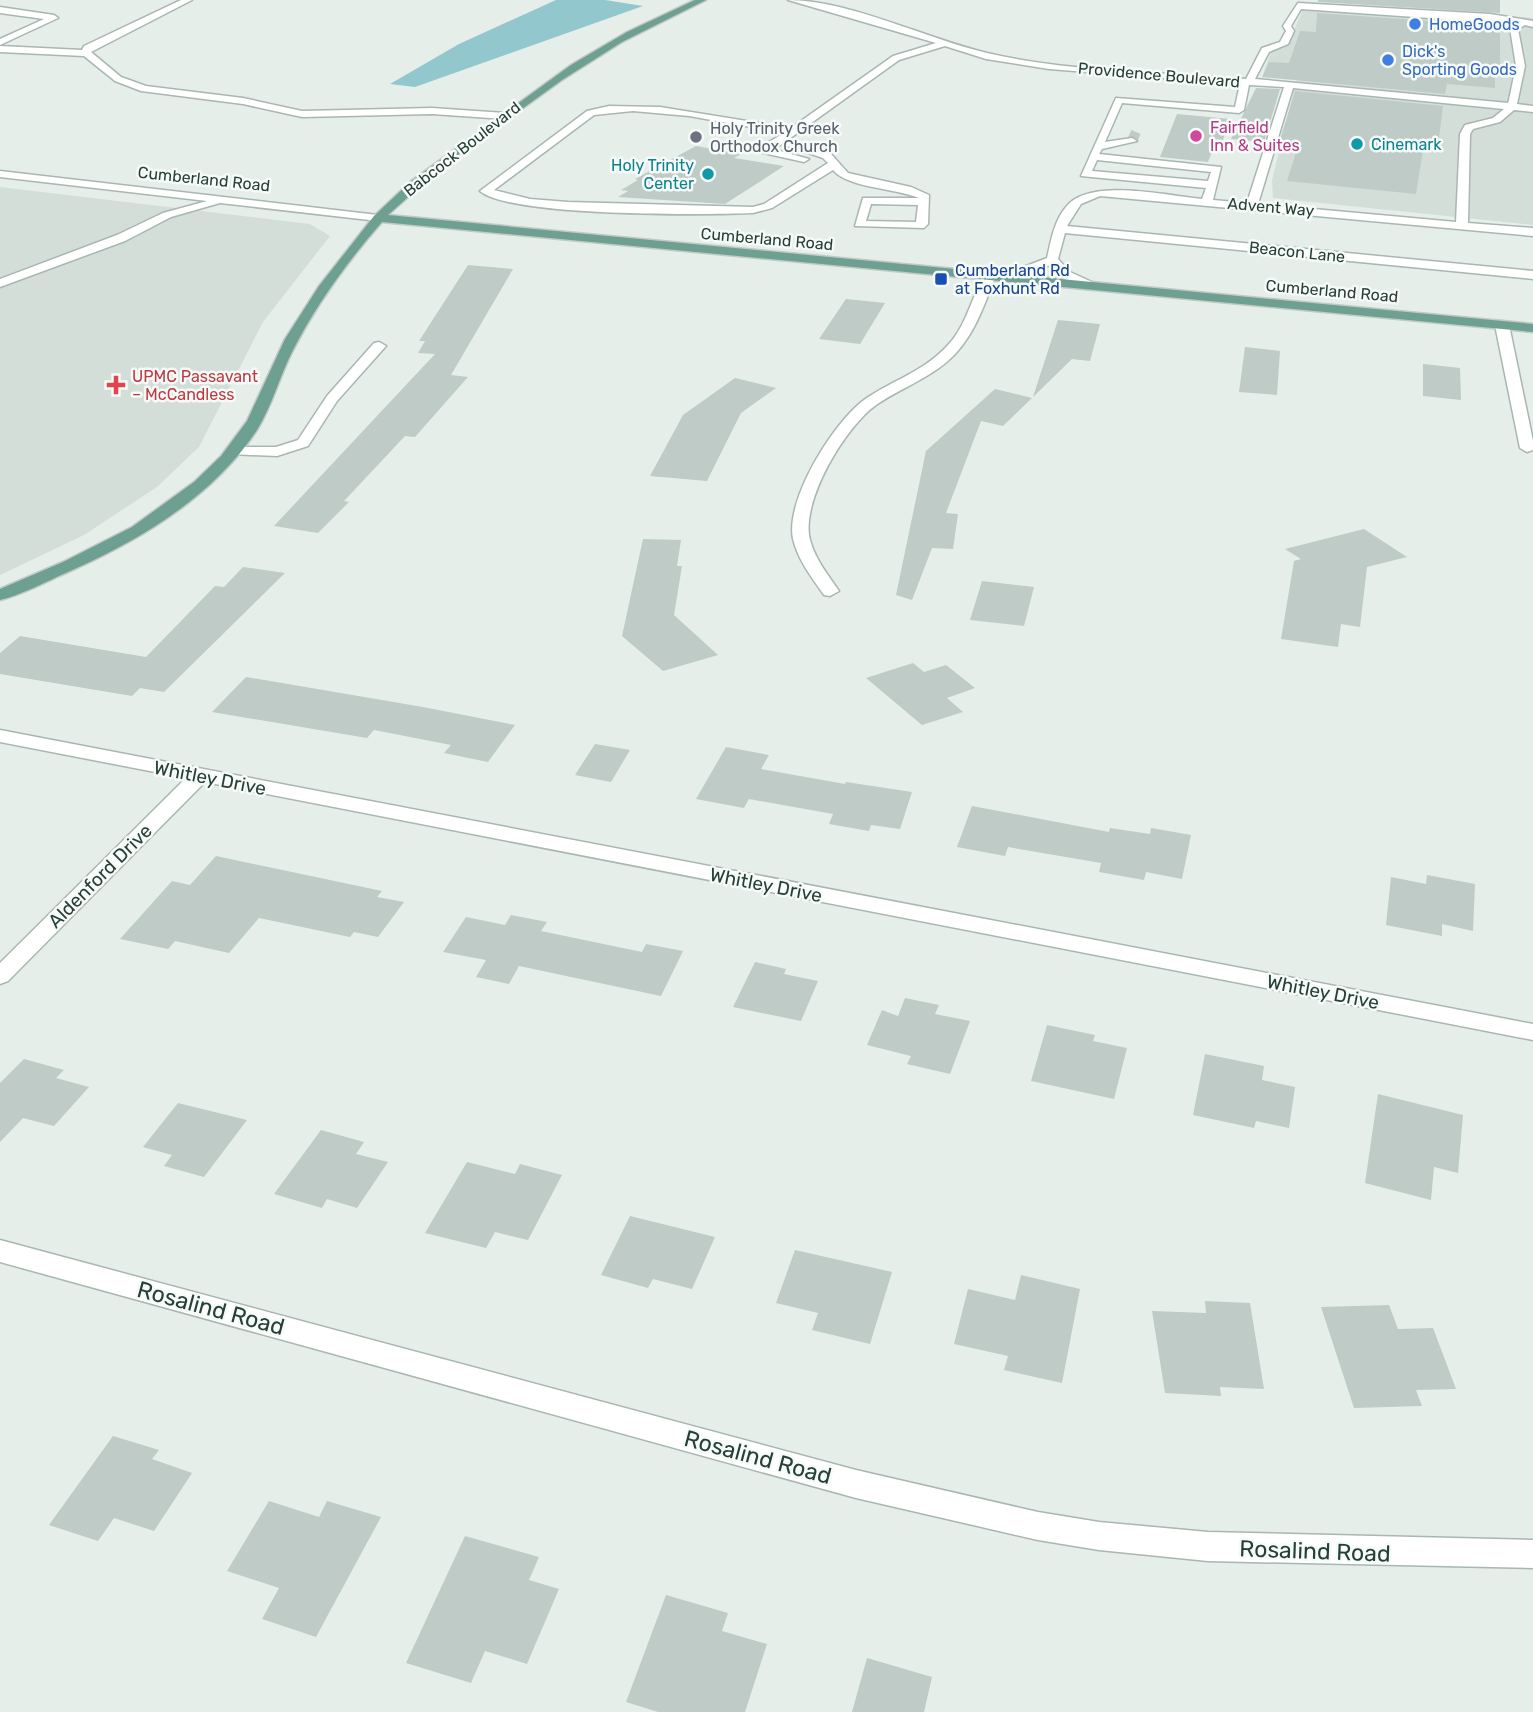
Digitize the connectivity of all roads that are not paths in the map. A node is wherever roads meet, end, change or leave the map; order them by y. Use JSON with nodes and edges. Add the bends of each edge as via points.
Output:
{"nodes":[{"id":1,"x":188,"y":0,"type":"edge"},
{"id":2,"x":702,"y":0,"type":"edge"},
{"id":3,"x":793,"y":0,"type":"edge"},
{"id":4,"x":858,"y":4,"type":"dead end"},
{"id":5,"x":829,"y":9,"type":"junction"},
{"id":6,"x":0,"y":10,"type":"edge"},
{"id":7,"x":1528,"y":23,"type":"edge"},
{"id":8,"x":0,"y":43,"type":"edge"},
{"id":9,"x":946,"y":43,"type":"junction"},
{"id":10,"x":0,"y":49,"type":"edge"},
{"id":11,"x":86,"y":53,"type":"junction"},
{"id":12,"x":1520,"y":76,"type":"junction"},
{"id":13,"x":1533,"y":77,"type":"edge"},
{"id":14,"x":1247,"y":82,"type":"junction"},
{"id":15,"x":1289,"y":85,"type":"junction"},
{"id":16,"x":1128,"y":86,"type":"dead end"},
{"id":17,"x":1231,"y":94,"type":"dead end"},
{"id":18,"x":1244,"y":95,"type":"junction"},
{"id":19,"x":1119,"y":100,"type":"junction"},
{"id":20,"x":1508,"y":107,"type":"junction"},
{"id":21,"x":1533,"y":109,"type":"edge"},
{"id":22,"x":505,"y":116,"type":"junction"},
{"id":23,"x":1109,"y":123,"type":"junction"},
{"id":24,"x":791,"y":131,"type":"junction"},
{"id":25,"x":781,"y":140,"type":"junction"},
{"id":26,"x":1099,"y":146,"type":"junction"},
{"id":27,"x":1094,"y":157,"type":"junction"},
{"id":28,"x":834,"y":164,"type":"junction"},
{"id":29,"x":0,"y":174,"type":"edge"},
{"id":30,"x":1212,"y":185,"type":"junction"},
{"id":31,"x":171,"y":193,"type":"junction"},
{"id":32,"x":233,"y":200,"type":"junction"},
{"id":33,"x":1207,"y":201,"type":"junction"},
{"id":34,"x":924,"y":202,"type":"junction"},
{"id":35,"x":1252,"y":205,"type":"junction"},
{"id":36,"x":167,"y":215,"type":"junction"},
{"id":37,"x":378,"y":218,"type":"junction"},
{"id":38,"x":1462,"y":225,"type":"junction"},
{"id":39,"x":1061,"y":229,"type":"junction"},
{"id":40,"x":1533,"y":232,"type":"edge"},
{"id":41,"x":1052,"y":260,"type":"junction"},
{"id":42,"x":1533,"y":275,"type":"edge"},
{"id":43,"x":989,"y":276,"type":"junction"},
{"id":44,"x":1007,"y":278,"type":"junction"},
{"id":45,"x":0,"y":283,"type":"edge"},
{"id":46,"x":1090,"y":286,"type":"junction"},
{"id":47,"x":1502,"y":325,"type":"junction"},
{"id":48,"x":1533,"y":328,"type":"edge"},
{"id":49,"x":379,"y":345,"type":"dead end"},
{"id":50,"x":1527,"y":448,"type":"dead end"},
{"id":51,"x":234,"y":451,"type":"junction"},
{"id":52,"x":830,"y":591,"type":"dead end"},
{"id":53,"x":0,"y":595,"type":"edge"},
{"id":54,"x":0,"y":736,"type":"edge"},
{"id":55,"x":199,"y":776,"type":"junction"},
{"id":56,"x":0,"y":976,"type":"edge"},
{"id":57,"x":1533,"y":1032,"type":"edge"},
{"id":58,"x":0,"y":1251,"type":"edge"},
{"id":59,"x":1533,"y":1554,"type":"edge"}],
"edges":[{"from":1,"to":11,"type":"street","via":[[98,42]]},
{"from":2,"to":22,"type":"main road","name":"Babcock Boulevard","via":[[608,46]]},
{"from":3,"to":5,"type":"street","name":"Providence Boulevard"},
{"from":4,"to":5,"type":"street"},
{"from":5,"to":9,"type":"street","name":"Providence Boulevard"},
{"from":6,"to":8,"type":"street","via":[[54,18]]},
{"from":7,"to":12,"type":"street","via":[[1514,28],[1514,43],[1521,55]]},
{"from":7,"to":14,"type":"street","via":[[1298,6],[1284,44],[1265,50]]},
{"from":9,"to":14,"type":"street","name":"Providence Boulevard","via":[[986,56],[1049,66]]},
{"from":9,"to":24,"type":"street","via":[[897,58]]},
{"from":10,"to":11,"type":"street"},
{"from":11,"to":22,"type":"street","via":[[118,79],[145,89],[243,101],[302,114],[432,111]]},
{"from":12,"to":13,"type":"street"},
{"from":12,"to":20,"type":"street"},
{"from":14,"to":15,"type":"street","name":"Providence Boulevard"},
{"from":14,"to":18,"type":"street"},
{"from":15,"to":20,"type":"street","name":"Providence Boulevard"},
{"from":15,"to":35,"type":"street"},
{"from":16,"to":19,"type":"street"},
{"from":17,"to":18,"type":"street"},
{"from":18,"to":19,"type":"street","via":[[1239,110]]},
{"from":19,"to":23,"type":"street"},
{"from":20,"to":21,"type":"street","name":"Providence Boulevard"},
{"from":20,"to":38,"type":"street","via":[[1500,119],[1469,127],[1465,134]]},
{"from":22,"to":37,"type":"main road","name":"Babcock Boulevard","via":[[437,166]]},
{"from":23,"to":26,"type":"street"},
{"from":23,"to":26,"type":"street","via":[[1130,131]]},
{"from":24,"to":25,"type":"street"},
{"from":24,"to":28,"type":"street","via":[[625,108],[601,110],[486,191],[500,198],[569,206],[753,210],[768,206]]},
{"from":25,"to":28,"type":"street","via":[[821,152]]},
{"from":25,"to":28,"type":"street","via":[[763,150]]},
{"from":26,"to":27,"type":"street"},
{"from":27,"to":30,"type":"street","via":[[1217,169]]},
{"from":27,"to":30,"type":"street","via":[[1085,174]]},
{"from":28,"to":34,"type":"street","via":[[844,176],[917,191],[925,197]]},
{"from":29,"to":31,"type":"street","name":"Cumberland Road"},
{"from":30,"to":33,"type":"street"},
{"from":31,"to":32,"type":"street","name":"Cumberland Road"},
{"from":31,"to":36,"type":"street"},
{"from":32,"to":36,"type":"street"},
{"from":32,"to":37,"type":"street","name":"Cumberland Road"},
{"from":33,"to":35,"type":"street","name":"Advent Way"},
{"from":33,"to":39,"type":"street","name":"Advent Way","via":[[1111,192],[1087,195],[1067,210]]},
{"from":34,"to":34,"type":"street","via":[[920,226],[858,223],[867,200]]},
{"from":35,"to":38,"type":"street","name":"Advent Way"},
{"from":36,"to":45,"type":"street","via":[[121,238]]},
{"from":37,"to":43,"type":"main road","name":"Cumberland Road"},
{"from":37,"to":51,"type":"main road","name":"Babcock Boulevard","via":[[310,306],[280,361],[267,397]]},
{"from":38,"to":40,"type":"street","name":"Advent Way"},
{"from":39,"to":41,"type":"street","name":"Advent Way"},
{"from":39,"to":42,"type":"street","name":"Beacon Lane"},
{"from":41,"to":44,"type":"street"},
{"from":41,"to":46,"type":"street","via":[[1066,275]]},
{"from":43,"to":44,"type":"main road","name":"Cumberland Road"},
{"from":43,"to":52,"type":"street","via":[[955,346],[927,370],[860,411],[810,486],[800,520],[802,540],[809,563]]},
{"from":44,"to":46,"type":"main road","name":"Cumberland Road"},
{"from":46,"to":47,"type":"main road","name":"Cumberland Road"},
{"from":47,"to":48,"type":"main road","name":"Cumberland Road"},
{"from":47,"to":50,"type":"street"},
{"from":49,"to":51,"type":"street","via":[[332,399],[303,443],[277,452]]},
{"from":51,"to":53,"type":"main road","name":"Babcock Boulevard","via":[[155,518],[77,561]]},
{"from":54,"to":55,"type":"street","name":"Whitley Drive"},
{"from":55,"to":56,"type":"street","name":"Aldenford Drive"},
{"from":55,"to":57,"type":"street","name":"Whitley Drive"},
{"from":58,"to":59,"type":"street","name":"Rosalind Road","via":[[829,1477],[971,1511],[1098,1536],[1236,1549]]}]}
